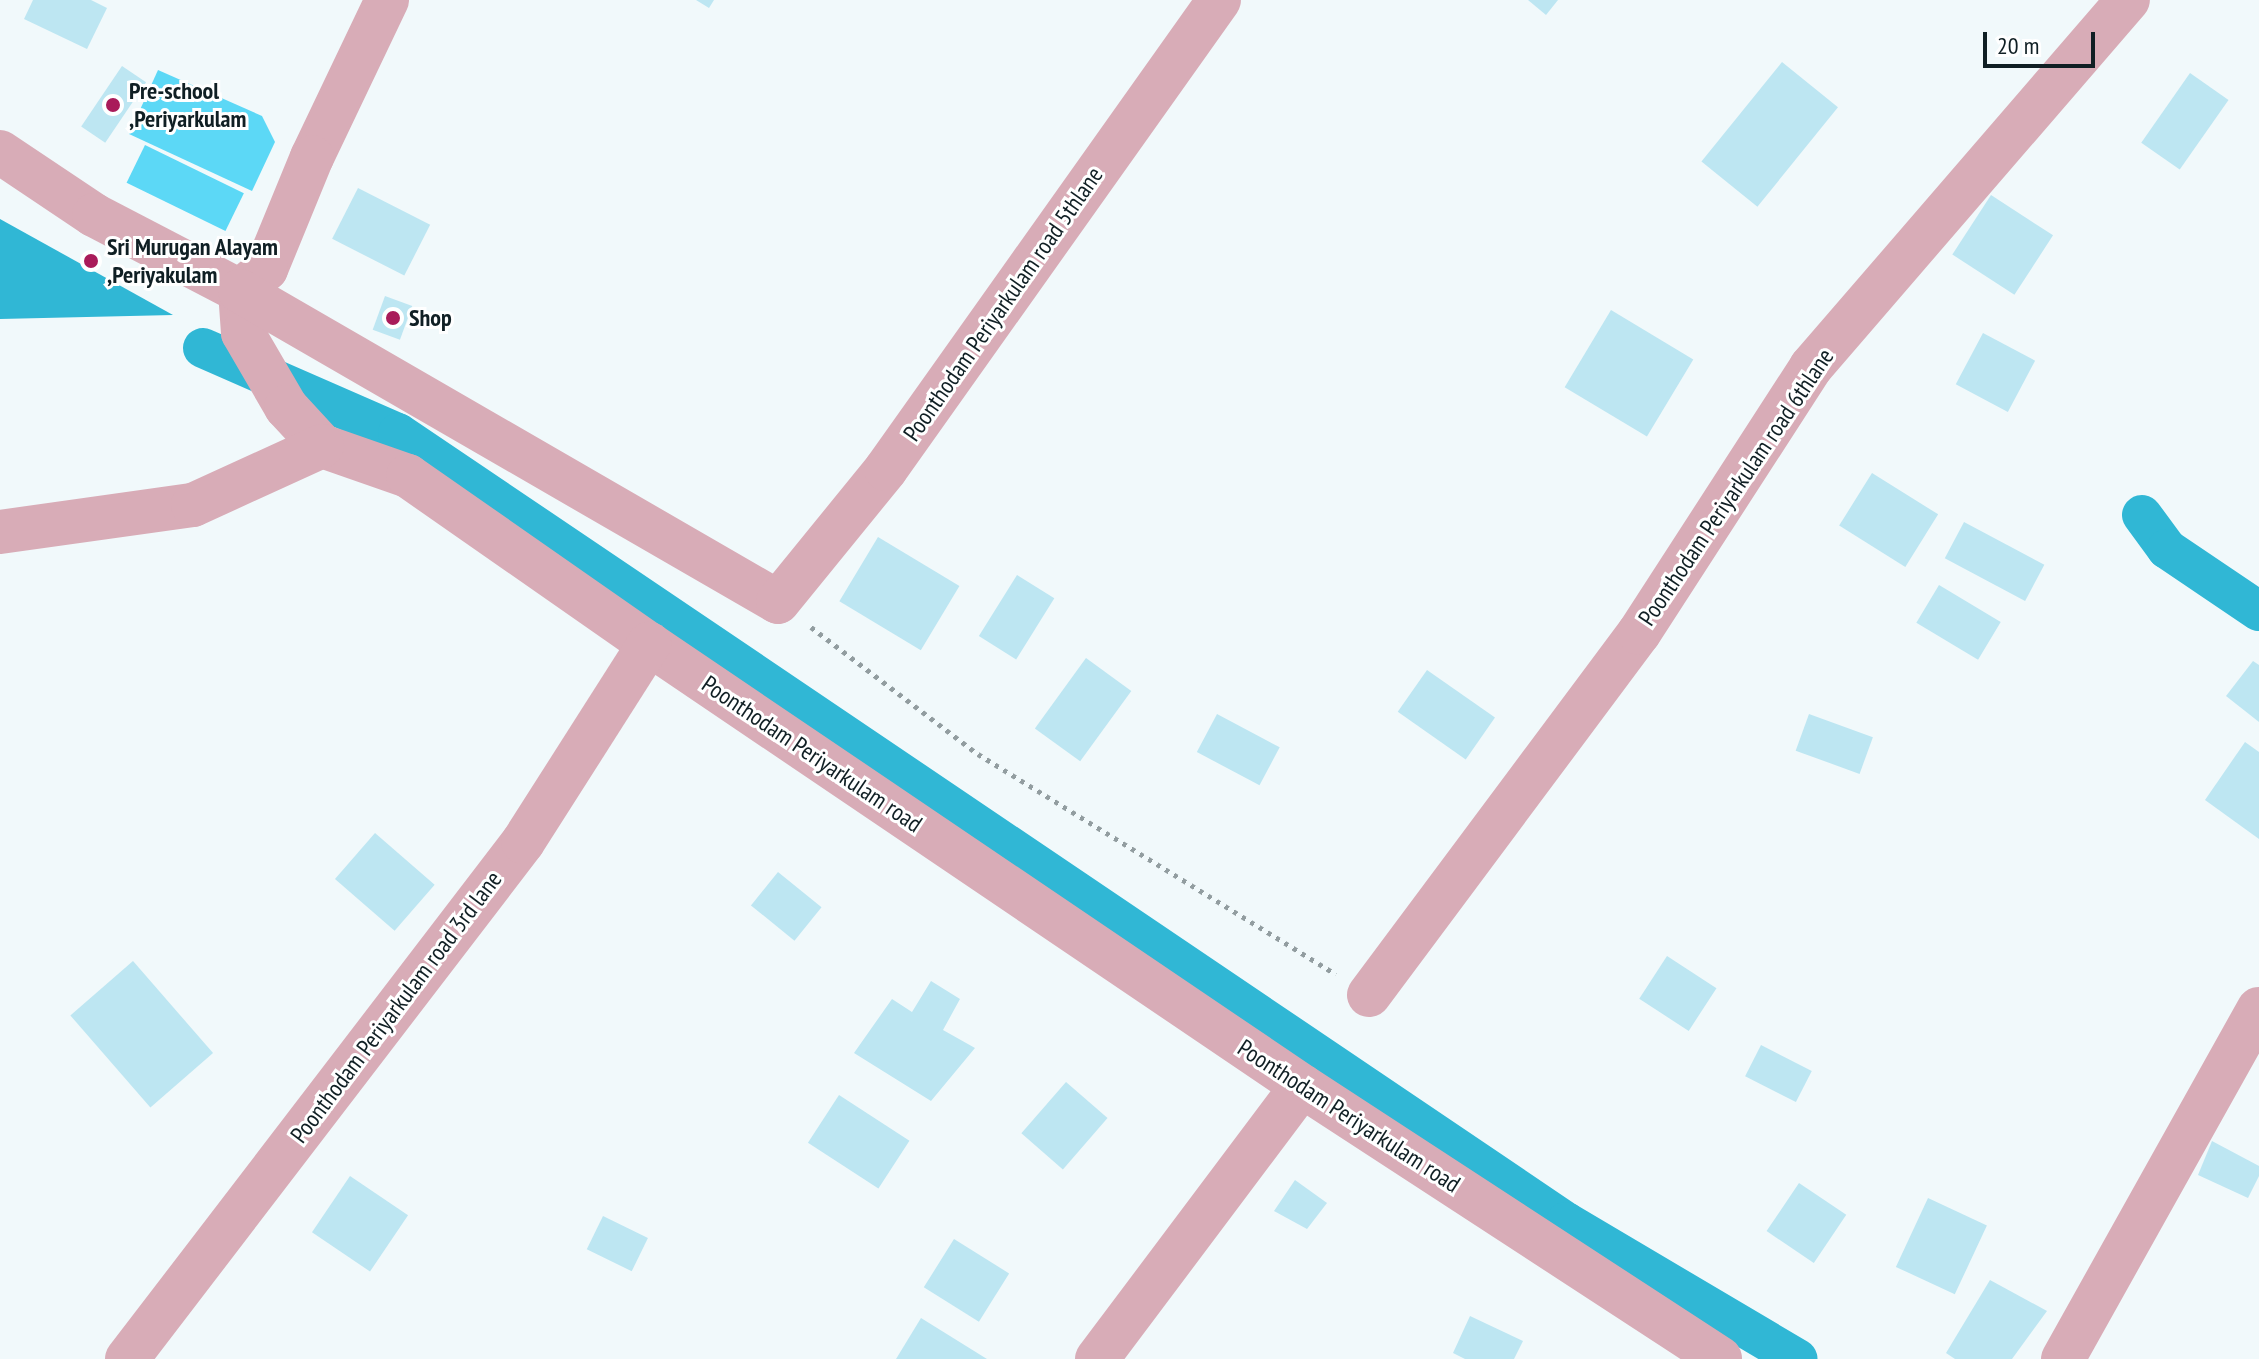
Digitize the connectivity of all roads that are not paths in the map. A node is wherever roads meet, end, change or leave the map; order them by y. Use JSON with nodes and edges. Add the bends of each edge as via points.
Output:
{"nodes":[{"id":1,"x":387,"y":0,"type":"edge"},
{"id":2,"x":1219,"y":0,"type":"edge"},
{"id":3,"x":2128,"y":0,"type":"edge"},
{"id":4,"x":0,"y":152,"type":"edge"},
{"id":5,"x":241,"y":312,"type":"junction"},
{"id":6,"x":322,"y":446,"type":"junction"},
{"id":7,"x":0,"y":532,"type":"edge"},
{"id":8,"x":649,"y":644,"type":"junction"},
{"id":9,"x":1369,"y":995,"type":"road end"},
{"id":10,"x":2259,"y":1009,"type":"edge"},
{"id":11,"x":1302,"y":1086,"type":"junction"},
{"id":12,"x":127,"y":1359,"type":"edge"},
{"id":13,"x":1097,"y":1359,"type":"edge"},
{"id":14,"x":1720,"y":1359,"type":"edge"},
{"id":15,"x":2063,"y":1359,"type":"edge"}],
"edges":[{"from":1,"to":5,"type":"street","via":[[266,269]]},
{"from":2,"to":5,"type":"street","name":"Poonthodam Periyarkulam road 5thlane","via":[[886,469],[778,602]]},
{"from":3,"to":9,"type":"street","name":"Poonthodam Periyarkulam road 6thlane","via":[[1811,367],[1639,633]]},
{"from":4,"to":5,"type":"street"},
{"from":5,"to":6,"type":"street","name":"Poonthodam Periyarkulam road","via":[[286,407]]},
{"from":6,"to":7,"type":"street","via":[[193,505]]},
{"from":6,"to":8,"type":"street","name":"Poonthodam Periyarkulam road","via":[[408,476]]},
{"from":8,"to":11,"type":"street","name":"Poonthodam Periyarkulam road"},
{"from":8,"to":12,"type":"street","name":"Poonthodam Periyarkulam road 3rd lane","via":[[523,842]]},
{"from":10,"to":15,"type":"street"},
{"from":11,"to":13,"type":"street"},
{"from":11,"to":14,"type":"street","name":"Poonthodam Periyarkulam road"}]}
